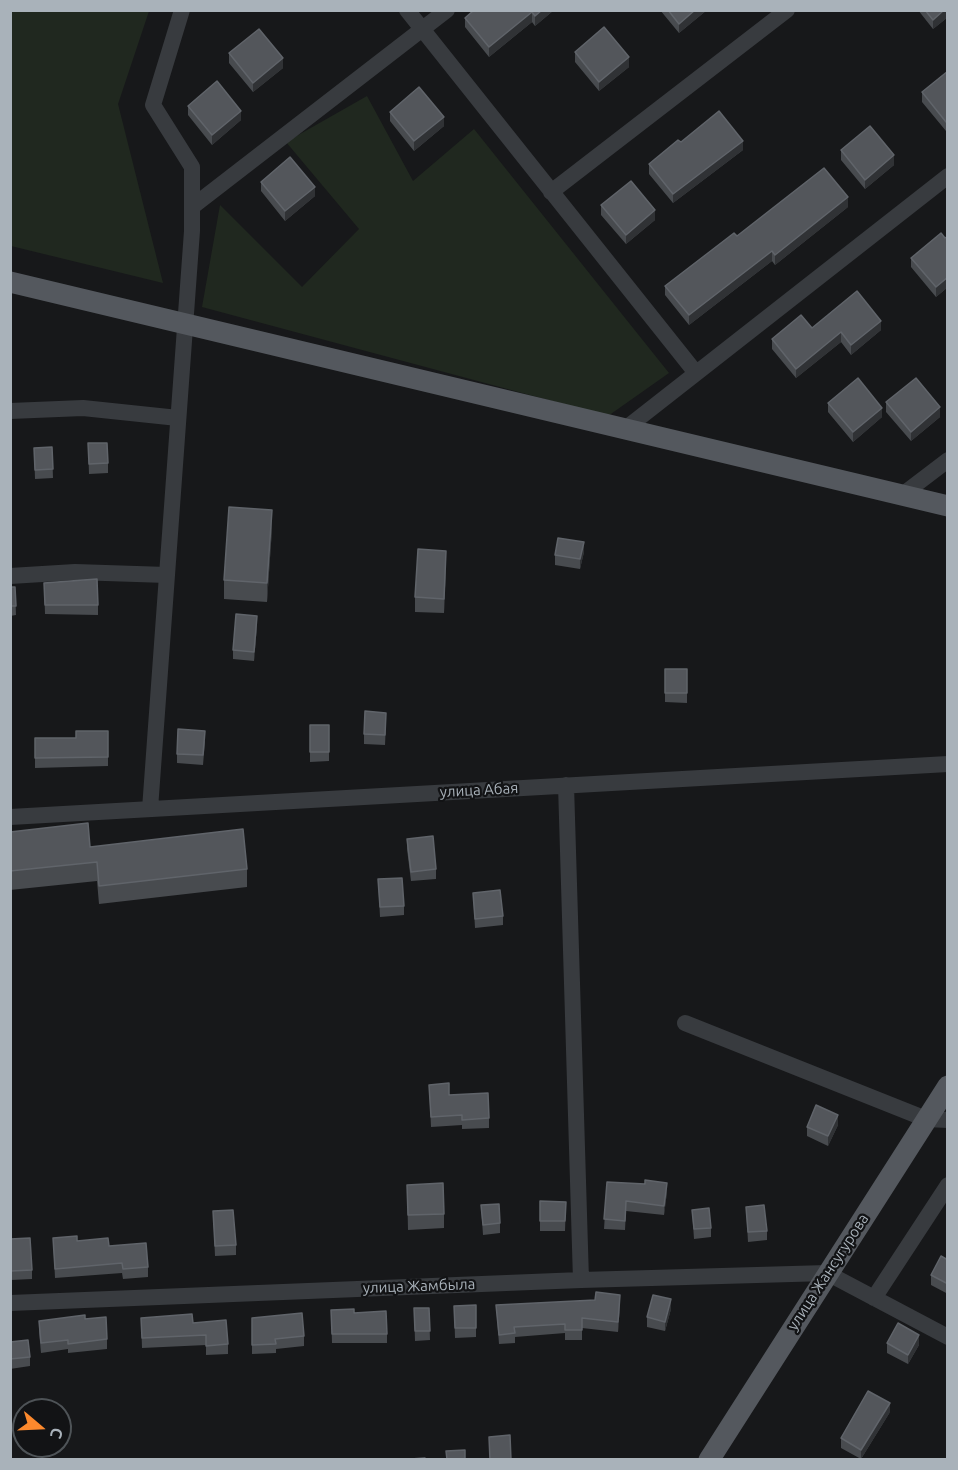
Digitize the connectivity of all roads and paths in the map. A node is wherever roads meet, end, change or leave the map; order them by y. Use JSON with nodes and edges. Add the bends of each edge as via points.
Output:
{"nodes":[{"id":1,"x":182,"y":10,"type":"edge"},
{"id":2,"x":407,"y":10,"type":"edge"},
{"id":3,"x":447,"y":10,"type":"edge"},
{"id":4,"x":788,"y":10,"type":"edge"},
{"id":5,"x":422,"y":30,"type":"junction"},
{"id":6,"x":948,"y":176,"type":"edge"},
{"id":7,"x":551,"y":192,"type":"junction"},
{"id":8,"x":192,"y":207,"type":"junction"},
{"id":9,"x":10,"y":282,"type":"edge"},
{"id":10,"x":185,"y":324,"type":"junction"},
{"id":11,"x":696,"y":373,"type":"junction"},
{"id":12,"x":10,"y":411,"type":"edge"},
{"id":13,"x":178,"y":418,"type":"junction"},
{"id":14,"x":625,"y":429,"type":"junction"},
{"id":15,"x":948,"y":460,"type":"edge"},
{"id":16,"x":902,"y":495,"type":"junction"},
{"id":17,"x":948,"y":506,"type":"edge"},
{"id":18,"x":167,"y":574,"type":"junction"},
{"id":19,"x":10,"y":576,"type":"edge"},
{"id":20,"x":948,"y":764,"type":"edge"},
{"id":21,"x":566,"y":785,"type":"junction"},
{"id":22,"x":150,"y":809,"type":"junction"},
{"id":23,"x":10,"y":818,"type":"edge"},
{"id":24,"x":685,"y":1023,"type":"dead end"},
{"id":25,"x":948,"y":1086,"type":"edge"},
{"id":26,"x":926,"y":1119,"type":"junction"},
{"id":27,"x":948,"y":1120,"type":"edge"},
{"id":28,"x":948,"y":1185,"type":"edge"},
{"id":29,"x":827,"y":1274,"type":"junction"},
{"id":30,"x":581,"y":1280,"type":"junction"},
{"id":31,"x":874,"y":1298,"type":"junction"},
{"id":32,"x":10,"y":1302,"type":"edge"},
{"id":33,"x":948,"y":1337,"type":"edge"},
{"id":34,"x":709,"y":1460,"type":"edge"}],
"edges":[{"from":1,"to":8,"type":"street","via":[[153,105],[192,167]]},
{"from":2,"to":5,"type":"street"},
{"from":3,"to":5,"type":"street"},
{"from":4,"to":7,"type":"street"},
{"from":5,"to":7,"type":"street"},
{"from":5,"to":8,"type":"street"},
{"from":6,"to":11,"type":"street"},
{"from":7,"to":11,"type":"street"},
{"from":8,"to":10,"type":"street"},
{"from":9,"to":10,"type":"main road"},
{"from":10,"to":13,"type":"street"},
{"from":10,"to":14,"type":"main road"},
{"from":11,"to":14,"type":"street"},
{"from":12,"to":13,"type":"street","via":[[83,408]]},
{"from":13,"to":18,"type":"street"},
{"from":14,"to":16,"type":"main road"},
{"from":15,"to":16,"type":"street"},
{"from":16,"to":17,"type":"main road"},
{"from":18,"to":19,"type":"street","via":[[75,572]]},
{"from":18,"to":22,"type":"street"},
{"from":20,"to":21,"type":"street","name":"улица Абая"},
{"from":21,"to":22,"type":"street","name":"улица Абая"},
{"from":21,"to":30,"type":"street"},
{"from":22,"to":23,"type":"street","name":"улица Абая"},
{"from":24,"to":26,"type":"street"},
{"from":25,"to":26,"type":"main road","name":"улица Жансугурова"},
{"from":26,"to":27,"type":"street"},
{"from":26,"to":29,"type":"main road","name":"улица Жансугурова"},
{"from":28,"to":31,"type":"street"},
{"from":29,"to":30,"type":"street","name":"улица Жамбыла"},
{"from":29,"to":31,"type":"street"},
{"from":29,"to":34,"type":"main road","name":"улица Жансугурова"},
{"from":30,"to":32,"type":"street","name":"улица Жамбыла"},
{"from":31,"to":33,"type":"street"}]}
